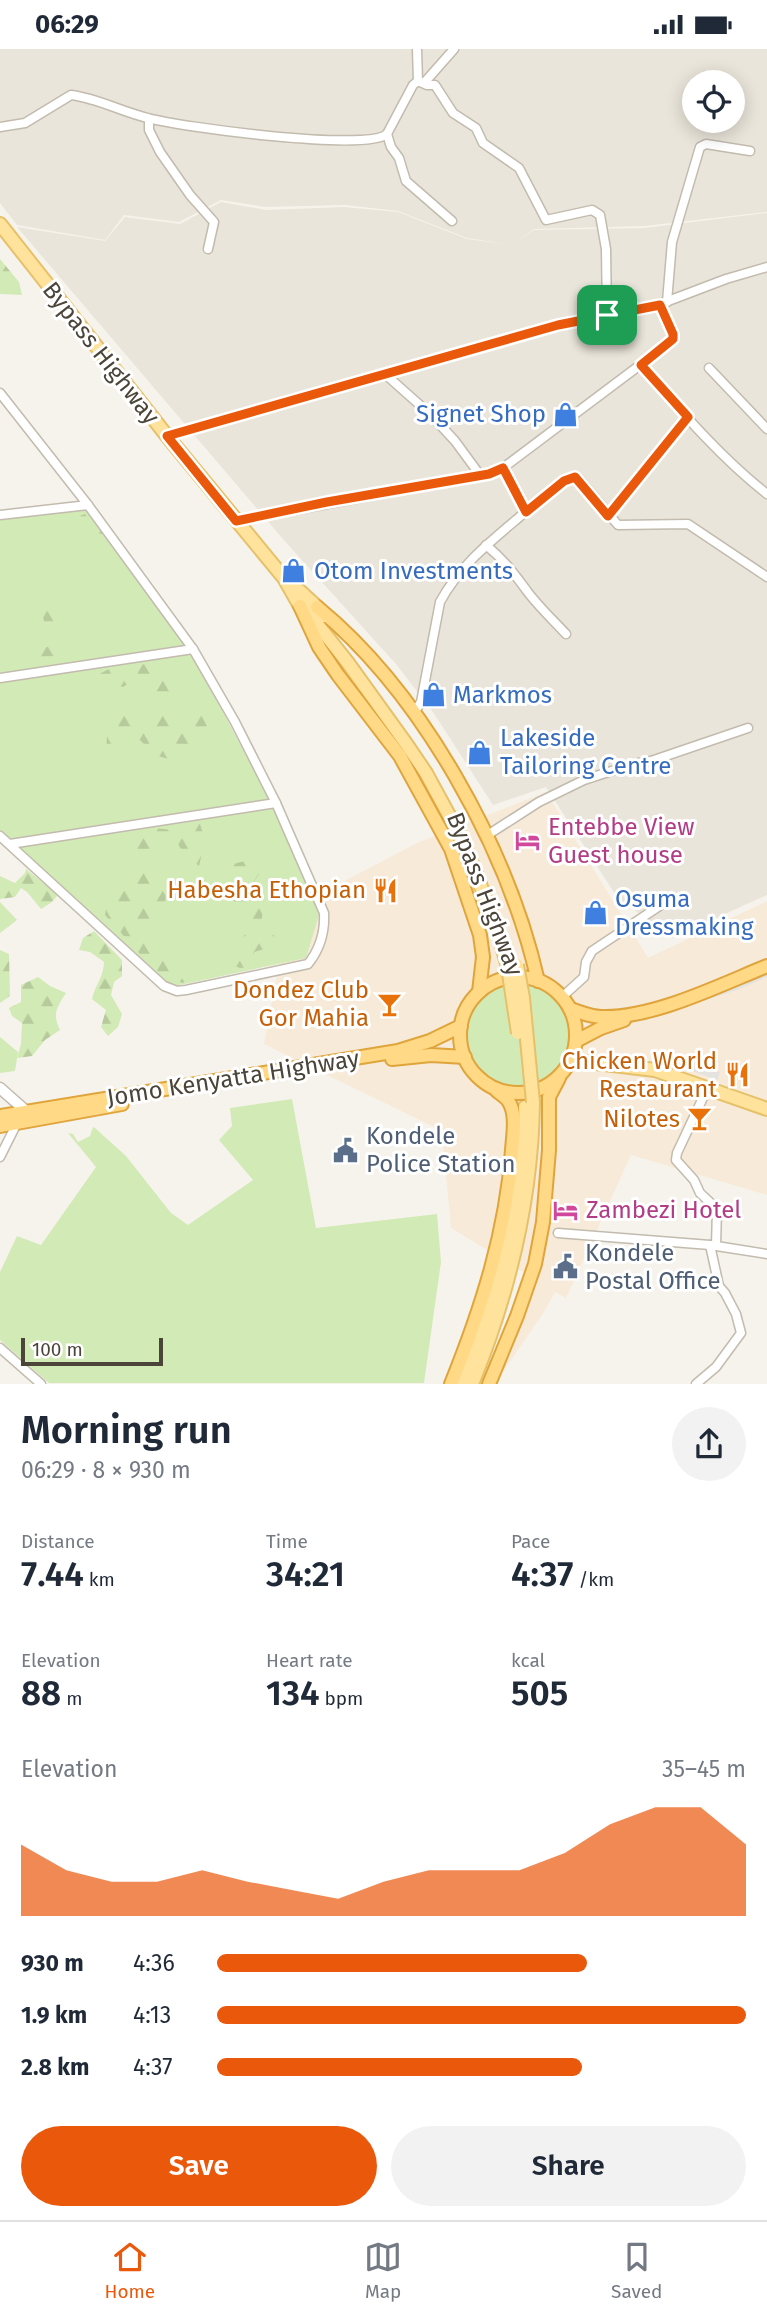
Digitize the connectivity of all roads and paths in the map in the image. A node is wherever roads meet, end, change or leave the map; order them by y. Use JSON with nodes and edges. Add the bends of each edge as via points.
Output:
{"nodes":[{"id":1,"x":418,"y":49,"type":"edge"},
{"id":2,"x":454,"y":49,"type":"edge"},
{"id":3,"x":421,"y":82,"type":"junction"},
{"id":4,"x":149,"y":119,"type":"junction"},
{"id":5,"x":0,"y":127,"type":"edge"},
{"id":6,"x":387,"y":134,"type":"junction"},
{"id":7,"x":750,"y":151,"type":"dead end"},
{"id":8,"x":452,"y":221,"type":"dead end"},
{"id":9,"x":0,"y":224,"type":"edge"},
{"id":10,"x":208,"y":249,"type":"dead end"},
{"id":11,"x":767,"y":267,"type":"edge"},
{"id":12,"x":663,"y":303,"type":"junction"},
{"id":13,"x":607,"y":315,"type":"junction"},
{"id":14,"x":641,"y":365,"type":"junction"},
{"id":15,"x":709,"y":368,"type":"dead end"},
{"id":16,"x":385,"y":374,"type":"junction"},
{"id":17,"x":0,"y":393,"type":"edge"},
{"id":18,"x":688,"y":417,"type":"junction"},
{"id":19,"x":767,"y":429,"type":"edge"},
{"id":20,"x":167,"y":436,"type":"junction"},
{"id":21,"x":503,"y":468,"type":"junction"},
{"id":22,"x":480,"y":475,"type":"junction"},
{"id":23,"x":767,"y":494,"type":"edge"},
{"id":24,"x":88,"y":505,"type":"junction"},
{"id":25,"x":526,"y":512,"type":"junction"},
{"id":26,"x":0,"y":515,"type":"edge"},
{"id":27,"x":608,"y":516,"type":"junction"},
{"id":28,"x":236,"y":521,"type":"junction"},
{"id":29,"x":486,"y":545,"type":"junction"},
{"id":30,"x":767,"y":577,"type":"edge"},
{"id":31,"x":284,"y":578,"type":"junction"},
{"id":32,"x":300,"y":606,"type":"junction"},
{"id":33,"x":317,"y":607,"type":"junction"},
{"id":34,"x":566,"y":634,"type":"dead end"},
{"id":35,"x":193,"y":649,"type":"junction"},
{"id":36,"x":351,"y":660,"type":"junction"},
{"id":37,"x":0,"y":678,"type":"edge"},
{"id":38,"x":414,"y":713,"type":"junction"},
{"id":39,"x":748,"y":728,"type":"dead end"},
{"id":40,"x":276,"y":803,"type":"junction"},
{"id":41,"x":0,"y":836,"type":"edge"},
{"id":42,"x":486,"y":836,"type":"junction"},
{"id":43,"x":10,"y":844,"type":"junction"},
{"id":44,"x":673,"y":897,"type":"dead end"},
{"id":45,"x":767,"y":966,"type":"edge"},
{"id":46,"x":767,"y":972,"type":"edge"},
{"id":47,"x":538,"y":981,"type":"junction"},
{"id":48,"x":479,"y":992,"type":"junction"},
{"id":49,"x":562,"y":997,"type":"junction"},
{"id":50,"x":570,"y":1009,"type":"junction"},
{"id":51,"x":461,"y":1025,"type":"junction"},
{"id":52,"x":576,"y":1041,"type":"junction"},
{"id":53,"x":465,"y":1057,"type":"junction"},
{"id":54,"x":570,"y":1061,"type":"junction"},
{"id":55,"x":561,"y":1075,"type":"junction"},
{"id":56,"x":491,"y":1086,"type":"junction"},
{"id":57,"x":708,"y":1087,"type":"junction"},
{"id":58,"x":0,"y":1088,"type":"edge"},
{"id":59,"x":767,"y":1108,"type":"edge"},
{"id":60,"x":26,"y":1111,"type":"junction"},
{"id":61,"x":0,"y":1116,"type":"edge"},
{"id":62,"x":17,"y":1123,"type":"junction"},
{"id":63,"x":0,"y":1126,"type":"edge"},
{"id":64,"x":0,"y":1157,"type":"edge"},
{"id":65,"x":558,"y":1233,"type":"dead end"},
{"id":66,"x":713,"y":1245,"type":"junction"},
{"id":67,"x":767,"y":1254,"type":"edge"},
{"id":68,"x":494,"y":1311,"type":"junction"},
{"id":69,"x":0,"y":1348,"type":"edge"},
{"id":70,"x":41,"y":1384,"type":"edge"},
{"id":71,"x":452,"y":1384,"type":"edge"},
{"id":72,"x":461,"y":1384,"type":"edge"},
{"id":73,"x":472,"y":1384,"type":"edge"},
{"id":74,"x":489,"y":1384,"type":"edge"},
{"id":75,"x":696,"y":1384,"type":"edge"}],
"edges":[{"from":1,"to":3,"type":"street"},
{"from":2,"to":3,"type":"street"},
{"from":3,"to":6,"type":"street","via":[[412,86]]},
{"from":3,"to":13,"type":"street","via":[[435,85],[453,113],[519,168],[546,220],[592,209],[600,215],[607,249]]},
{"from":4,"to":5,"type":"street","via":[[71,95],[25,123]]},
{"from":4,"to":6,"type":"street","via":[[263,136],[335,140],[376,139]]},
{"from":4,"to":10,"type":"street","via":[[160,152],[214,222]]},
{"from":6,"to":8,"type":"street","via":[[406,181]]},
{"from":7,"to":12,"type":"street","via":[[700,147],[673,242]]},
{"from":9,"to":20,"type":"main road","name":"Bypass Highway"},
{"from":11,"to":12,"type":"street"},
{"from":12,"to":13,"type":"street"},
{"from":12,"to":14,"type":"street","via":[[673,339]]},
{"from":13,"to":16,"type":"street"},
{"from":14,"to":18,"type":"street"},
{"from":14,"to":21,"type":"street"},
{"from":15,"to":19,"type":"street"},
{"from":16,"to":20,"type":"street"},
{"from":16,"to":22,"type":"street","via":[[447,432]]},
{"from":17,"to":24,"type":"street"},
{"from":18,"to":23,"type":"street"},
{"from":18,"to":27,"type":"street"},
{"from":20,"to":28,"type":"main road","name":"Bypass Highway"},
{"from":21,"to":22,"type":"street"},
{"from":21,"to":25,"type":"street"},
{"from":22,"to":28,"type":"street"},
{"from":24,"to":26,"type":"street"},
{"from":24,"to":35,"type":"street"},
{"from":25,"to":27,"type":"street","via":[[575,477]]},
{"from":25,"to":29,"type":"street"},
{"from":27,"to":30,"type":"street","via":[[618,525],[688,524]]},
{"from":28,"to":31,"type":"main road","name":"Bypass Highway"},
{"from":29,"to":34,"type":"street"},
{"from":29,"to":38,"type":"street","via":[[440,602],[421,702]]},
{"from":31,"to":32,"type":"main road","name":"Bypass Highway"},
{"from":31,"to":33,"type":"main road","name":"Bypass Highway"},
{"from":32,"to":36,"type":"main road","name":"Bypass Highway"},
{"from":32,"to":48,"type":"highway","via":[[319,647],[400,756],[451,849],[480,935]]},
{"from":33,"to":36,"type":"main road","name":"Bypass Highway"},
{"from":33,"to":38,"type":"highway","via":[[368,654]]},
{"from":35,"to":37,"type":"street"},
{"from":35,"to":40,"type":"street"},
{"from":36,"to":68,"type":"main road","name":"Bypass Highway","bridge":true,"via":[[426,773],[463,841],[508,967],[526,1112]]},
{"from":38,"to":42,"type":"highway"},
{"from":39,"to":42,"type":"street","via":[[584,780]]},
{"from":40,"to":43,"type":"street"},
{"from":40,"to":43,"type":"street","via":[[324,913],[325,927],[315,956],[308,964],[186,990],[164,986]]},
{"from":41,"to":43,"type":"street"},
{"from":42,"to":47,"type":"highway","via":[[516,909]]},
{"from":44,"to":49,"type":"street","via":[[592,951],[583,978]]},
{"from":45,"to":50,"type":"highway","via":[[644,1012],[600,1017]]},
{"from":46,"to":52,"type":"highway","via":[[669,1009],[601,1028]]},
{"from":47,"to":48,"type":"highway","via":[[501,980]]},
{"from":47,"to":49,"type":"highway"},
{"from":48,"to":51,"type":"highway"},
{"from":49,"to":50,"type":"highway"},
{"from":50,"to":52,"type":"highway"},
{"from":51,"to":53,"type":"highway"},
{"from":51,"to":60,"type":"highway","name":"Jomo Kenyatta Highway","via":[[398,1051]]},
{"from":52,"to":54,"type":"highway"},
{"from":53,"to":56,"type":"highway","via":[[480,1079]]},
{"from":53,"to":62,"type":"highway","name":"Jomo Kenyatta Highway","via":[[398,1058]]},
{"from":54,"to":55,"type":"highway"},
{"from":54,"to":57,"type":"main road","via":[[639,1066]]},
{"from":55,"to":56,"type":"highway","via":[[528,1092]]},
{"from":55,"to":74,"type":"highway","via":[[549,1097],[543,1222],[535,1264]]},
{"from":56,"to":71,"type":"highway","via":[[509,1100],[513,1113],[505,1214],[494,1266]]},
{"from":57,"to":59,"type":"main road"},
{"from":57,"to":66,"type":"street","via":[[676,1160],[717,1209]]},
{"from":58,"to":60,"type":"street"},
{"from":60,"to":61,"type":"highway","name":"Jomo Kenyatta Highway"},
{"from":62,"to":63,"type":"highway","name":"Jomo Kenyatta Highway"},
{"from":62,"to":64,"type":"street"},
{"from":65,"to":66,"type":"street"},
{"from":66,"to":67,"type":"street"},
{"from":66,"to":75,"type":"street","via":[[719,1286],[736,1314],[741,1333],[716,1367]]},
{"from":68,"to":72,"type":"main road","name":"Bypass Highway"},
{"from":68,"to":73,"type":"main road","name":"Bypass Highway"},
{"from":69,"to":70,"type":"street"}]}
